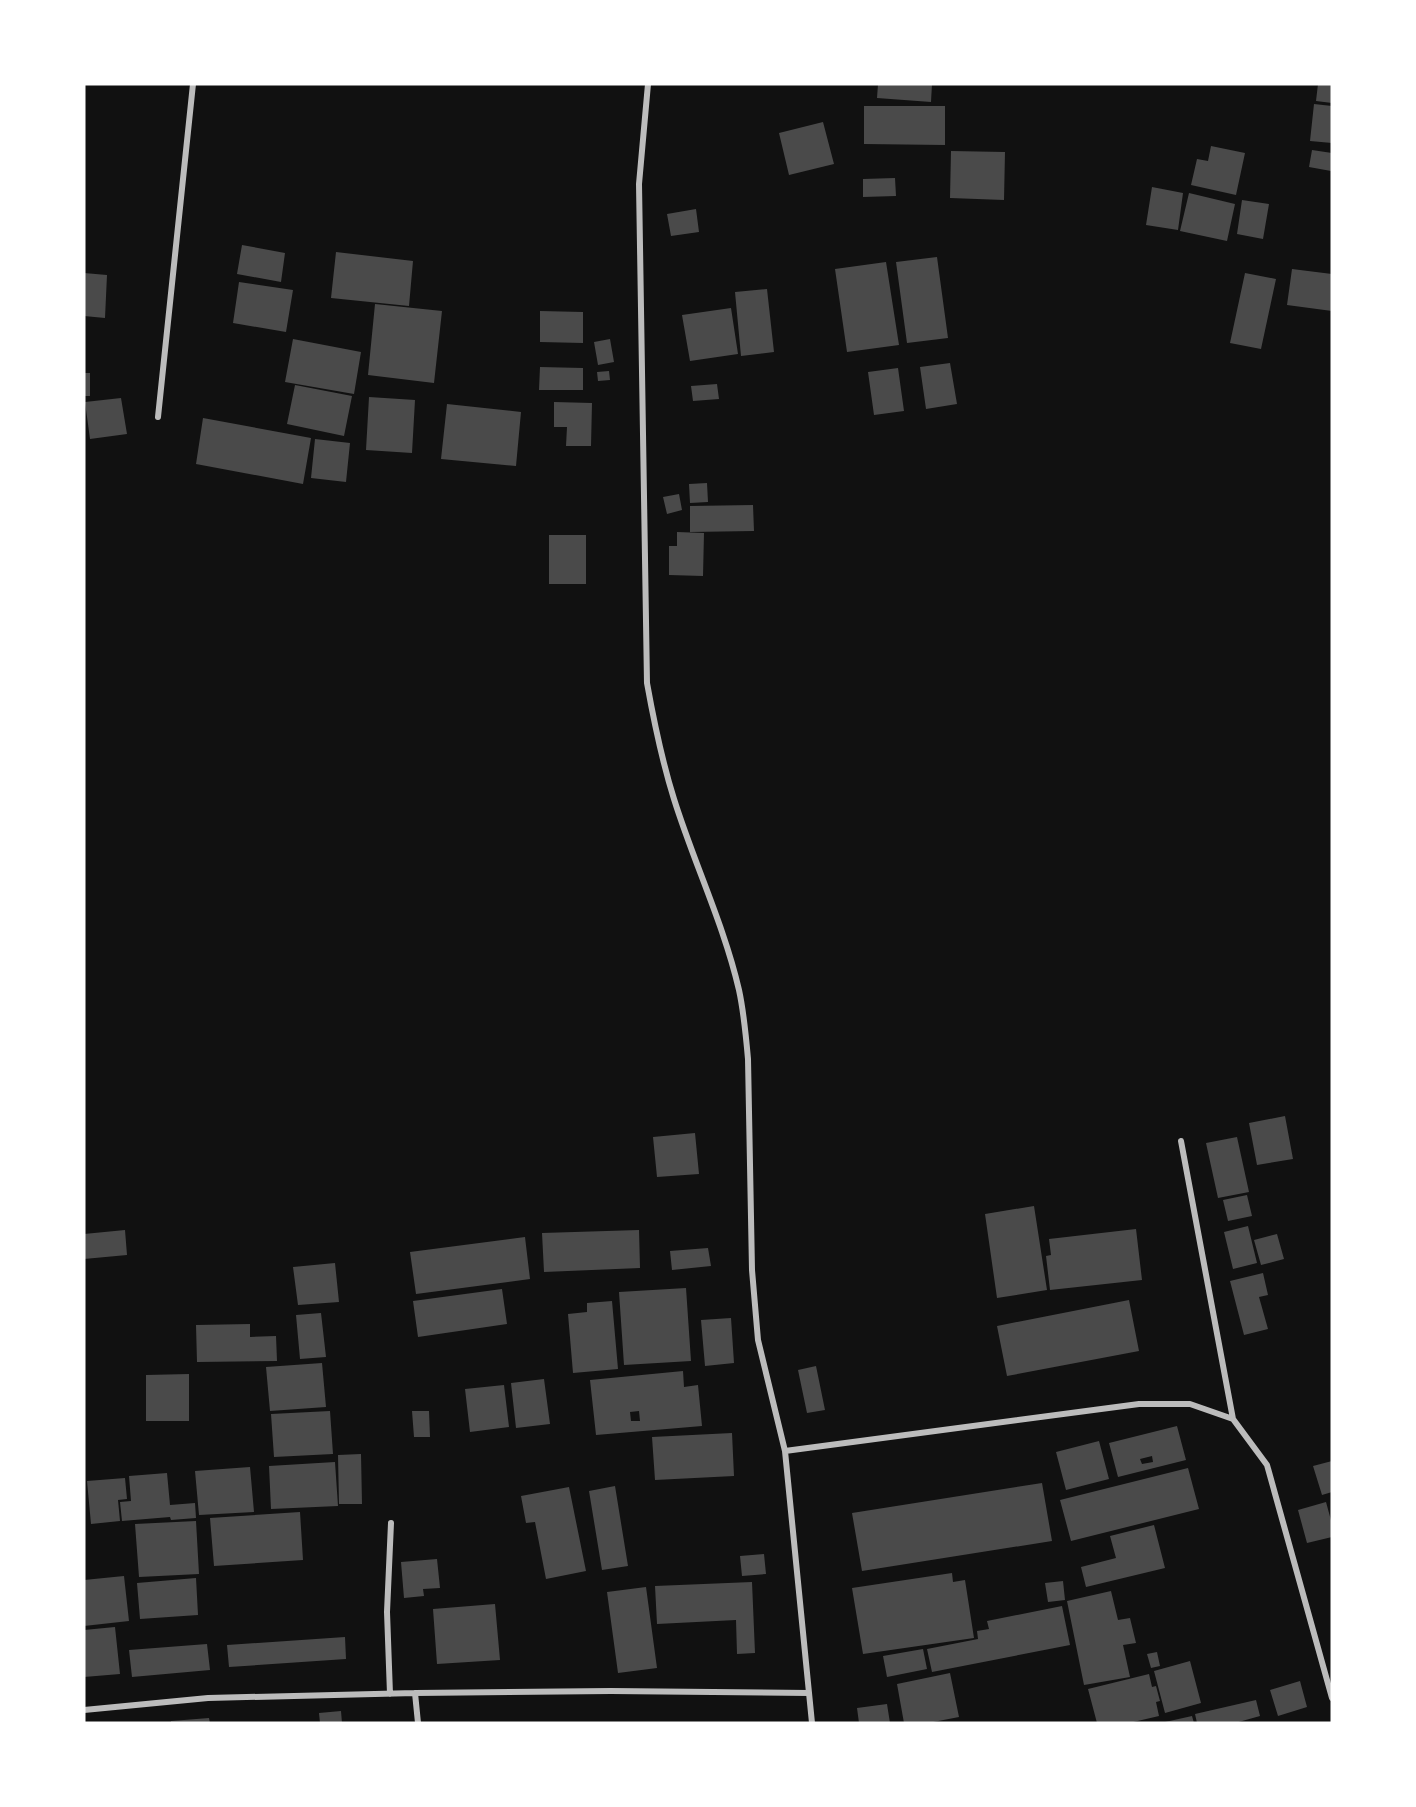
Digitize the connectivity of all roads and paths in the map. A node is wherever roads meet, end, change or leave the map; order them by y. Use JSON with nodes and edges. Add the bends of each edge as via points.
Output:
{"nodes":[{"id":1,"x":193,"y":84,"type":"edge"},
{"id":2,"x":648,"y":84,"type":"edge"},
{"id":3,"x":158,"y":417,"type":"dead end"},
{"id":4,"x":1181,"y":1141,"type":"dead end"},
{"id":5,"x":1233,"y":1419,"type":"junction"},
{"id":6,"x":785,"y":1451,"type":"junction"},
{"id":7,"x":391,"y":1523,"type":"dead end"},
{"id":8,"x":415,"y":1693,"type":"junction"},
{"id":9,"x":808,"y":1693,"type":"junction"},
{"id":10,"x":390,"y":1694,"type":"junction"},
{"id":11,"x":1332,"y":1698,"type":"edge"},
{"id":12,"x":84,"y":1710,"type":"edge"},
{"id":13,"x":418,"y":1723,"type":"edge"},
{"id":14,"x":812,"y":1723,"type":"edge"}],
"edges":[{"from":1,"to":3,"type":"street"},
{"from":2,"to":6,"type":"street","via":[[639,184],[647,682],[674,799],[740,992],[748,1059],[752,1270],[758,1340]]},
{"from":4,"to":5,"type":"street"},
{"from":5,"to":6,"type":"street","via":[[1190,1404],[1139,1404]]},
{"from":5,"to":11,"type":"street","via":[[1267,1465]]},
{"from":6,"to":9,"type":"street"},
{"from":7,"to":10,"type":"street","via":[[387,1612]]},
{"from":8,"to":9,"type":"street"},
{"from":8,"to":10,"type":"street"},
{"from":8,"to":13,"type":"street"},
{"from":9,"to":14,"type":"street"},
{"from":10,"to":12,"type":"street","via":[[208,1698]]}]}
